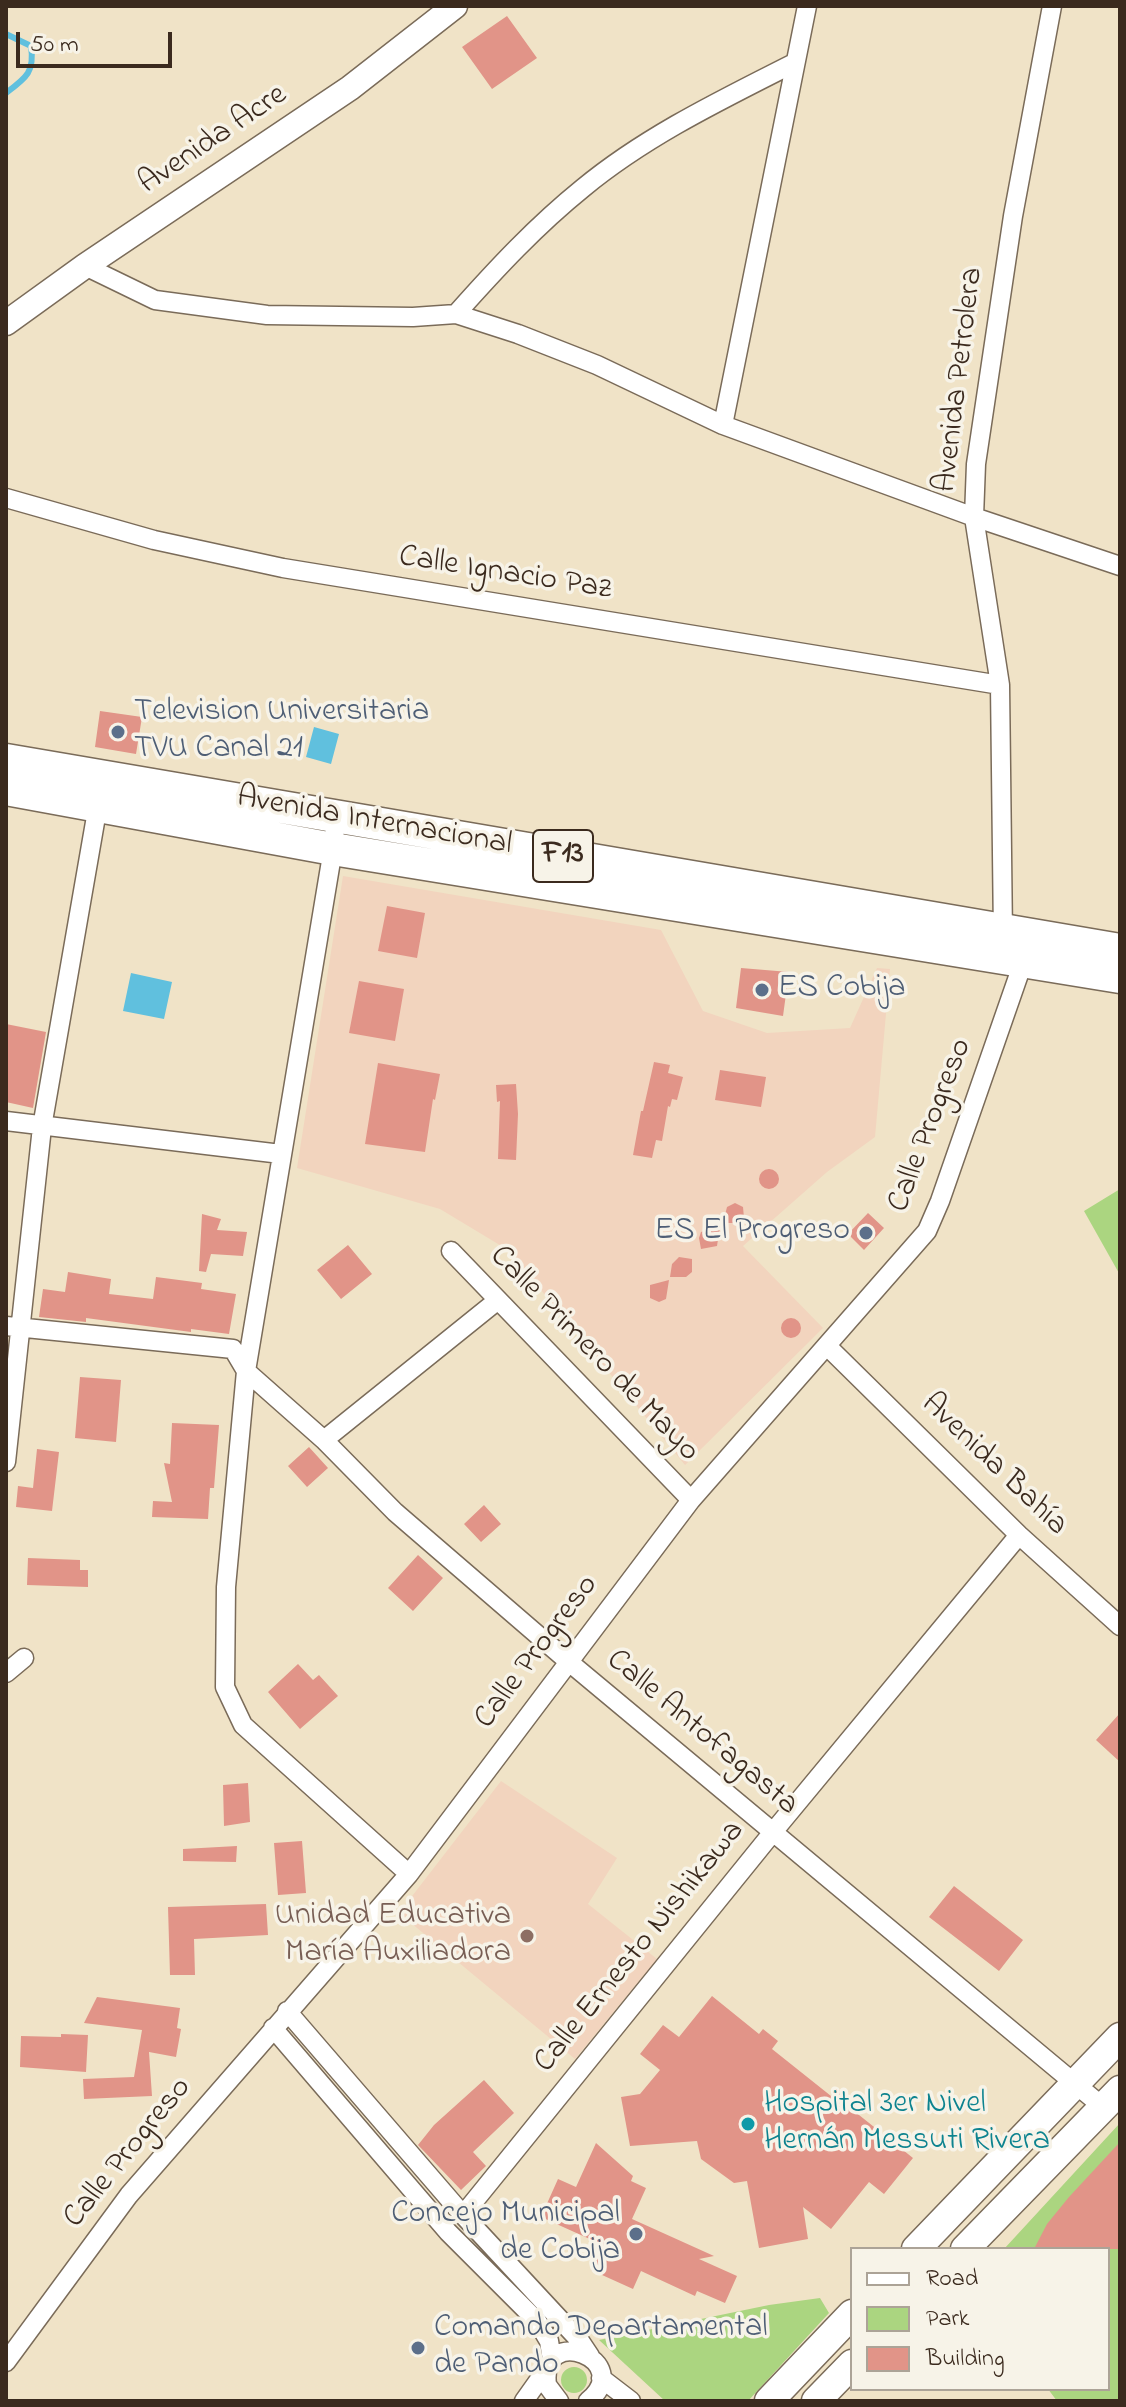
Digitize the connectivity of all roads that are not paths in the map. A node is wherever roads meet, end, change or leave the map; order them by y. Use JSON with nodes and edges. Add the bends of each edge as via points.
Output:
{"nodes":[{"id":1,"x":455,"y":6,"type":"edge"},
{"id":2,"x":807,"y":6,"type":"edge"},
{"id":3,"x":1052,"y":6,"type":"edge"},
{"id":4,"x":794,"y":63,"type":"junction"},
{"id":5,"x":85,"y":266,"type":"junction"},
{"id":6,"x":456,"y":314,"type":"junction"},
{"id":7,"x":6,"y":323,"type":"edge"},
{"id":8,"x":723,"y":425,"type":"junction"},
{"id":9,"x":6,"y":498,"type":"edge"},
{"id":10,"x":974,"y":517,"type":"junction"},
{"id":11,"x":1120,"y":566,"type":"edge"},
{"id":12,"x":1000,"y":685,"type":"junction"},
{"id":13,"x":6,"y":760,"type":"edge"},
{"id":14,"x":6,"y":789,"type":"edge"},
{"id":15,"x":98,"y":805,"type":"junction"},
{"id":16,"x":336,"y":817,"type":"junction"},
{"id":17,"x":333,"y":849,"type":"junction"},
{"id":18,"x":1016,"y":945,"type":"junction"},
{"id":19,"x":1120,"y":950,"type":"edge"},
{"id":20,"x":1120,"y":977,"type":"edge"},
{"id":21,"x":6,"y":1121,"type":"edge"},
{"id":22,"x":42,"y":1127,"type":"junction"},
{"id":23,"x":281,"y":1154,"type":"junction"},
{"id":24,"x":451,"y":1251,"type":"dead end"},
{"id":25,"x":498,"y":1300,"type":"junction"},
{"id":26,"x":13,"y":1327,"type":"edge"},
{"id":27,"x":827,"y":1346,"type":"junction"},
{"id":28,"x":246,"y":1371,"type":"junction"},
{"id":29,"x":324,"y":1440,"type":"junction"},
{"id":30,"x":6,"y":1462,"type":"edge"},
{"id":31,"x":691,"y":1500,"type":"junction"},
{"id":32,"x":1019,"y":1535,"type":"junction"},
{"id":33,"x":1120,"y":1626,"type":"edge"},
{"id":34,"x":24,"y":1658,"type":"dead end"},
{"id":35,"x":569,"y":1662,"type":"junction"},
{"id":36,"x":6,"y":1673,"type":"edge"},
{"id":37,"x":773,"y":1832,"type":"junction"},
{"id":38,"x":409,"y":1874,"type":"junction"},
{"id":39,"x":287,"y":2011,"type":"junction"},
{"id":40,"x":273,"y":2028,"type":"junction"},
{"id":41,"x":1120,"y":2037,"type":"edge"},
{"id":42,"x":1076,"y":2083,"type":"junction"},
{"id":43,"x":1112,"y":2098,"type":"edge"},
{"id":44,"x":463,"y":2215,"type":"junction"},
{"id":45,"x":918,"y":2247,"type":"edge"},
{"id":46,"x":967,"y":2247,"type":"edge"},
{"id":47,"x":850,"y":2316,"type":"edge"},
{"id":48,"x":590,"y":2356,"type":"junction"},
{"id":49,"x":6,"y":2362,"type":"edge"},
{"id":50,"x":550,"y":2364,"type":"junction"},
{"id":51,"x":850,"y":2366,"type":"edge"},
{"id":52,"x":601,"y":2378,"type":"junction"},
{"id":53,"x":524,"y":2401,"type":"edge"},
{"id":54,"x":559,"y":2401,"type":"edge"},
{"id":55,"x":588,"y":2401,"type":"edge"},
{"id":56,"x":631,"y":2401,"type":"edge"},
{"id":57,"x":769,"y":2401,"type":"edge"},
{"id":58,"x":816,"y":2401,"type":"edge"}],
"edges":[{"from":1,"to":5,"type":"main road","name":"Avenida Acre","via":[[350,88]]},
{"from":2,"to":4,"type":"street"},
{"from":3,"to":10,"type":"street","name":"Avenida Petrolera","via":[[1010,232],[976,464]]},
{"from":4,"to":6,"type":"street","via":[[687,117],[585,186],[521,242]]},
{"from":4,"to":8,"type":"street"},
{"from":5,"to":6,"type":"street","via":[[155,300],[267,315]]},
{"from":5,"to":7,"type":"main road","name":"Avenida Acre"},
{"from":6,"to":8,"type":"street","via":[[597,365]]},
{"from":8,"to":10,"type":"street"},
{"from":9,"to":12,"type":"street","name":"Calle Ignacio Paz","via":[[154,540],[283,568]]},
{"from":10,"to":11,"type":"street"},
{"from":10,"to":12,"type":"street","name":"Avenida Petrolera"},
{"from":12,"to":18,"type":"street","name":"Avenida Petrolera"},
{"from":13,"to":16,"type":"highway","name":"Avenida Internacional","number":"F13"},
{"from":14,"to":15,"type":"highway","name":"Avenida Internacional","number":"F13"},
{"from":15,"to":17,"type":"highway","name":"Avenida Internacional","number":"F13"},
{"from":15,"to":22,"type":"street"},
{"from":16,"to":17,"type":"street"},
{"from":16,"to":18,"type":"highway","name":"Avenida Internacional","number":"F13"},
{"from":17,"to":18,"type":"highway","name":"Avenida Internacional","number":"F13"},
{"from":17,"to":23,"type":"street"},
{"from":18,"to":19,"type":"highway","name":"Avenida Internacional","number":"F13"},
{"from":18,"to":20,"type":"highway","name":"Avenida Internacional","number":"F13"},
{"from":18,"to":27,"type":"street","name":"Calle Progreso","via":[[927,1231]]},
{"from":21,"to":22,"type":"street"},
{"from":22,"to":23,"type":"street"},
{"from":22,"to":26,"type":"street"},
{"from":23,"to":28,"type":"street"},
{"from":24,"to":25,"type":"street","name":"Calle Primero de Mayo"},
{"from":25,"to":29,"type":"street"},
{"from":25,"to":31,"type":"street","name":"Calle Primero de Mayo"},
{"from":26,"to":28,"type":"street","name":"Calle Antofagasta","via":[[233,1349]]},
{"from":26,"to":30,"type":"street"},
{"from":27,"to":31,"type":"street","name":"Calle Progreso"},
{"from":27,"to":32,"type":"street","name":"Avenida Bahía"},
{"from":28,"to":29,"type":"street","name":"Calle Antofagasta"},
{"from":28,"to":38,"type":"street","via":[[226,1587],[225,1687],[243,1725]]},
{"from":29,"to":35,"type":"street","name":"Calle Antofagasta","via":[[395,1512]]},
{"from":31,"to":35,"type":"street","name":"Calle Progreso"},
{"from":32,"to":33,"type":"street","name":"Avenida Bahía"},
{"from":32,"to":37,"type":"street","name":"Calle Ernesto Nishikawa"},
{"from":34,"to":36,"type":"street"},
{"from":35,"to":37,"type":"street","name":"Calle Antofagasta"},
{"from":35,"to":38,"type":"street","name":"Calle Progreso"},
{"from":37,"to":42,"type":"street","name":"Calle Antofagasta"},
{"from":37,"to":44,"type":"street","name":"Calle Ernesto Nishikawa"},
{"from":38,"to":39,"type":"street","name":"Calle Progreso"},
{"from":39,"to":40,"type":"street","name":"Calle Progreso"},
{"from":39,"to":44,"type":"street"},
{"from":40,"to":49,"type":"street","name":"Calle Progreso","via":[[129,2195]]},
{"from":40,"to":50,"type":"street","via":[[448,2232],[537,2321],[549,2341]]},
{"from":41,"to":42,"type":"main road"},
{"from":42,"to":43,"type":"street","name":"Calle Antofagasta"},
{"from":42,"to":45,"type":"main road"},
{"from":43,"to":46,"type":"main road"},
{"from":44,"to":48,"type":"street"},
{"from":47,"to":57,"type":"main road"},
{"from":48,"to":50,"type":"street","via":[[566,2351]]},
{"from":48,"to":52,"type":"street"},
{"from":50,"to":53,"type":"street"},
{"from":50,"to":54,"type":"street","via":[[547,2385]]},
{"from":51,"to":58,"type":"main road"},
{"from":52,"to":55,"type":"street"},
{"from":52,"to":56,"type":"street"}]}
